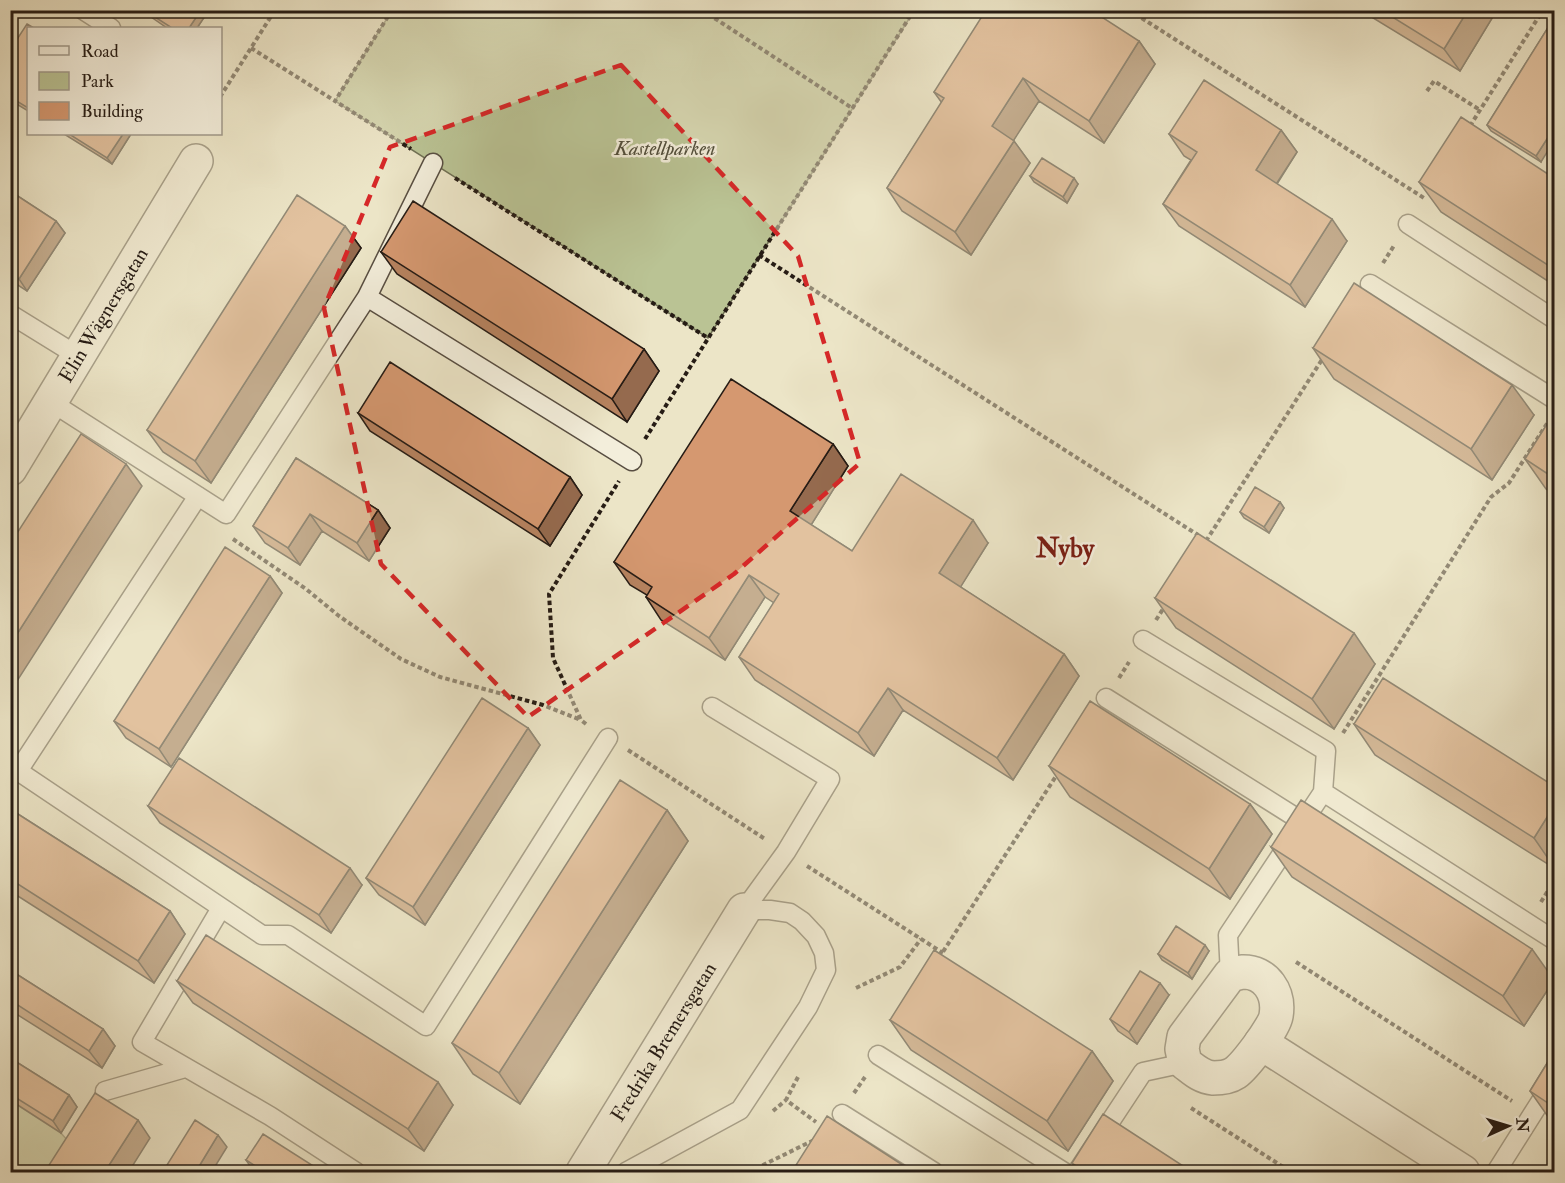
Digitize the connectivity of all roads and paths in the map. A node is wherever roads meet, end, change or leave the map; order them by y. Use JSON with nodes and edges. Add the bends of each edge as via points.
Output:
{"nodes":[{"id":1,"x":83,"y":10,"type":"edge"},
{"id":2,"x":275,"y":10,"type":"edge"},
{"id":3,"x":379,"y":10,"type":"edge"},
{"id":4,"x":392,"y":10,"type":"edge"},
{"id":5,"x":702,"y":10,"type":"edge"},
{"id":6,"x":914,"y":10,"type":"edge"},
{"id":7,"x":1129,"y":10,"type":"edge"},
{"id":8,"x":1543,"y":10,"type":"edge"},
{"id":9,"x":388,"y":16,"type":"junction"},
{"id":10,"x":109,"y":27,"type":"edge"},
{"id":11,"x":251,"y":48,"type":"junction"},
{"id":12,"x":1427,"y":91,"type":"dead end"},
{"id":13,"x":222,"y":94,"type":"edge"},
{"id":14,"x":335,"y":101,"type":"junction"},
{"id":15,"x":852,"y":108,"type":"junction"},
{"id":16,"x":1480,"y":110,"type":"junction"},
{"id":17,"x":1468,"y":129,"type":"edge"},
{"id":18,"x":196,"y":161,"type":"dead end"},
{"id":19,"x":433,"y":163,"type":"junction"},
{"id":20,"x":1430,"y":188,"type":"edge"},
{"id":21,"x":1424,"y":198,"type":"junction"},
{"id":22,"x":1408,"y":224,"type":"junction"},
{"id":23,"x":759,"y":255,"type":"junction"},
{"id":24,"x":1370,"y":284,"type":"joint"},
{"id":25,"x":367,"y":297,"type":"junction"},
{"id":26,"x":10,"y":314,"type":"edge"},
{"id":27,"x":1554,"y":319,"type":"edge"},
{"id":28,"x":708,"y":338,"type":"junction"},
{"id":29,"x":1326,"y":353,"type":"edge"},
{"id":30,"x":78,"y":356,"type":"junction"},
{"id":31,"x":1554,"y":399,"type":"edge"},
{"id":32,"x":51,"y":402,"type":"junction"},
{"id":33,"x":1549,"y":421,"type":"edge"},
{"id":34,"x":632,"y":461,"type":"junction"},
{"id":35,"x":10,"y":469,"type":"edge"},
{"id":36,"x":198,"y":496,"type":"junction"},
{"id":37,"x":226,"y":514,"type":"junction"},
{"id":38,"x":1206,"y":541,"type":"junction"},
{"id":39,"x":1200,"y":550,"type":"edge"},
{"id":40,"x":1169,"y":600,"type":"edge"},
{"id":41,"x":1143,"y":640,"type":"junction"},
{"id":42,"x":1106,"y":698,"type":"joint"},
{"id":43,"x":712,"y":707,"type":"dead end"},
{"id":44,"x":581,"y":720,"type":"junction"},
{"id":45,"x":608,"y":738,"type":"junction"},
{"id":46,"x":1326,"y":751,"type":"junction"},
{"id":47,"x":1062,"y":767,"type":"edge"},
{"id":48,"x":14,"y":771,"type":"edge"},
{"id":49,"x":1323,"y":792,"type":"junction"},
{"id":50,"x":1303,"y":822,"type":"junction"},
{"id":51,"x":786,"y":852,"type":"junction"},
{"id":52,"x":221,"y":908,"type":"junction"},
{"id":53,"x":744,"y":910,"type":"junction"},
{"id":54,"x":921,"y":939,"type":"junction"},
{"id":55,"x":1554,"y":940,"type":"edge"},
{"id":56,"x":943,"y":952,"type":"junction"},
{"id":57,"x":937,"y":962,"type":"edge"},
{"id":58,"x":1295,"y":962,"type":"dead end"},
{"id":59,"x":1230,"y":975,"type":"junction"},
{"id":60,"x":856,"y":988,"type":"dead end"},
{"id":61,"x":1261,"y":1043,"type":"junction"},
{"id":62,"x":878,"y":1055,"type":"joint"},
{"id":63,"x":1185,"y":1063,"type":"junction"},
{"id":64,"x":185,"y":1068,"type":"junction"},
{"id":65,"x":798,"y":1077,"type":"dead end"},
{"id":66,"x":1554,"y":1080,"type":"edge"},
{"id":67,"x":105,"y":1091,"type":"dead end"},
{"id":68,"x":1190,"y":1108,"type":"dead end"},
{"id":69,"x":842,"y":1113,"type":"junction"},
{"id":70,"x":1533,"y":1114,"type":"junction"},
{"id":71,"x":830,"y":1132,"type":"junction"},
{"id":72,"x":356,"y":1173,"type":"edge"},
{"id":73,"x":583,"y":1173,"type":"edge"},
{"id":74,"x":626,"y":1173,"type":"edge"},
{"id":75,"x":749,"y":1173,"type":"edge"},
{"id":76,"x":934,"y":1173,"type":"edge"},
{"id":77,"x":1064,"y":1173,"type":"edge"},
{"id":78,"x":1077,"y":1173,"type":"edge"},
{"id":79,"x":1291,"y":1173,"type":"edge"},
{"id":80,"x":1463,"y":1173,"type":"edge"},
{"id":81,"x":1496,"y":1173,"type":"edge"}],
"edges":[{"from":1,"to":10,"type":"lane"},
{"from":2,"to":11,"type":"path"},
{"from":3,"to":9,"type":"path"},
{"from":4,"to":9,"type":"path"},
{"from":5,"to":15,"type":"path"},
{"from":6,"to":15,"type":"path"},
{"from":7,"to":21,"type":"path"},
{"from":8,"to":16,"type":"path"},
{"from":9,"to":14,"type":"path"},
{"from":11,"to":13,"type":"path"},
{"from":11,"to":14,"type":"path"},
{"from":12,"to":16,"type":"path","via":[[1434,81]]},
{"from":14,"to":19,"type":"path"},
{"from":15,"to":23,"type":"path"},
{"from":16,"to":17,"type":"path"},
{"from":18,"to":30,"type":"street","name":"Elin Wägnersgatan"},
{"from":19,"to":25,"type":"lane"},
{"from":19,"to":28,"type":"path"},
{"from":20,"to":21,"type":"path"},
{"from":21,"to":22,"type":"path"},
{"from":22,"to":24,"type":"path"},
{"from":22,"to":27,"type":"lane"},
{"from":23,"to":28,"type":"path"},
{"from":23,"to":38,"type":"path"},
{"from":24,"to":31,"type":"lane"},
{"from":25,"to":34,"type":"lane"},
{"from":25,"to":37,"type":"lane"},
{"from":26,"to":30,"type":"lane"},
{"from":28,"to":34,"type":"path"},
{"from":29,"to":38,"type":"path"},
{"from":30,"to":32,"type":"street","name":"Elin Wägnersgatan"},
{"from":32,"to":35,"type":"street","name":"Elin Wägnersgatan"},
{"from":32,"to":36,"type":"lane"},
{"from":33,"to":46,"type":"path","via":[[1509,483],[1491,497],[1341,737]]},
{"from":34,"to":44,"type":"path","via":[[549,594],[553,658]]},
{"from":36,"to":37,"type":"lane"},
{"from":36,"to":48,"type":"lane"},
{"from":37,"to":44,"type":"path","via":[[233,540],[401,658],[440,676],[534,702]]},
{"from":38,"to":39,"type":"path"},
{"from":40,"to":41,"type":"path"},
{"from":41,"to":42,"type":"path"},
{"from":41,"to":46,"type":"lane"},
{"from":42,"to":50,"type":"lane"},
{"from":43,"to":51,"type":"lane","via":[[830,779]]},
{"from":44,"to":45,"type":"path"},
{"from":45,"to":51,"type":"path"},
{"from":45,"to":52,"type":"lane","via":[[426,1026],[288,936],[262,934]]},
{"from":46,"to":49,"type":"lane"},
{"from":47,"to":56,"type":"path"},
{"from":48,"to":52,"type":"lane"},
{"from":49,"to":50,"type":"lane"},
{"from":49,"to":55,"type":"lane"},
{"from":50,"to":59,"type":"lane","via":[[1228,935]]},
{"from":51,"to":53,"type":"lane"},
{"from":51,"to":54,"type":"path"},
{"from":52,"to":64,"type":"lane","via":[[142,1042]]},
{"from":53,"to":73,"type":"street","name":"Fredrika Bremersgatan"},
{"from":53,"to":74,"type":"lane","via":[[790,913],[802,921],[816,936],[826,970],[808,1007],[740,1110]]},
{"from":54,"to":56,"type":"path"},
{"from":54,"to":60,"type":"path","via":[[900,968]]},
{"from":56,"to":57,"type":"path"},
{"from":58,"to":70,"type":"path"},
{"from":59,"to":61,"type":"street","via":[[1250,972],[1271,985],[1276,1019]]},
{"from":59,"to":63,"type":"street","via":[[1184,1037]]},
{"from":61,"to":63,"type":"street","via":[[1236,1072],[1226,1077],[1201,1075]]},
{"from":61,"to":80,"type":"street"},
{"from":62,"to":69,"type":"path"},
{"from":62,"to":77,"type":"lane"},
{"from":63,"to":78,"type":"lane","via":[[1143,1072]]},
{"from":64,"to":67,"type":"lane"},
{"from":64,"to":72,"type":"lane","via":[[270,1116]]},
{"from":65,"to":71,"type":"path","via":[[786,1100]]},
{"from":66,"to":70,"type":"lane"},
{"from":68,"to":79,"type":"path"},
{"from":69,"to":71,"type":"path"},
{"from":69,"to":76,"type":"lane"},
{"from":70,"to":81,"type":"lane"},
{"from":71,"to":75,"type":"path"}]}
